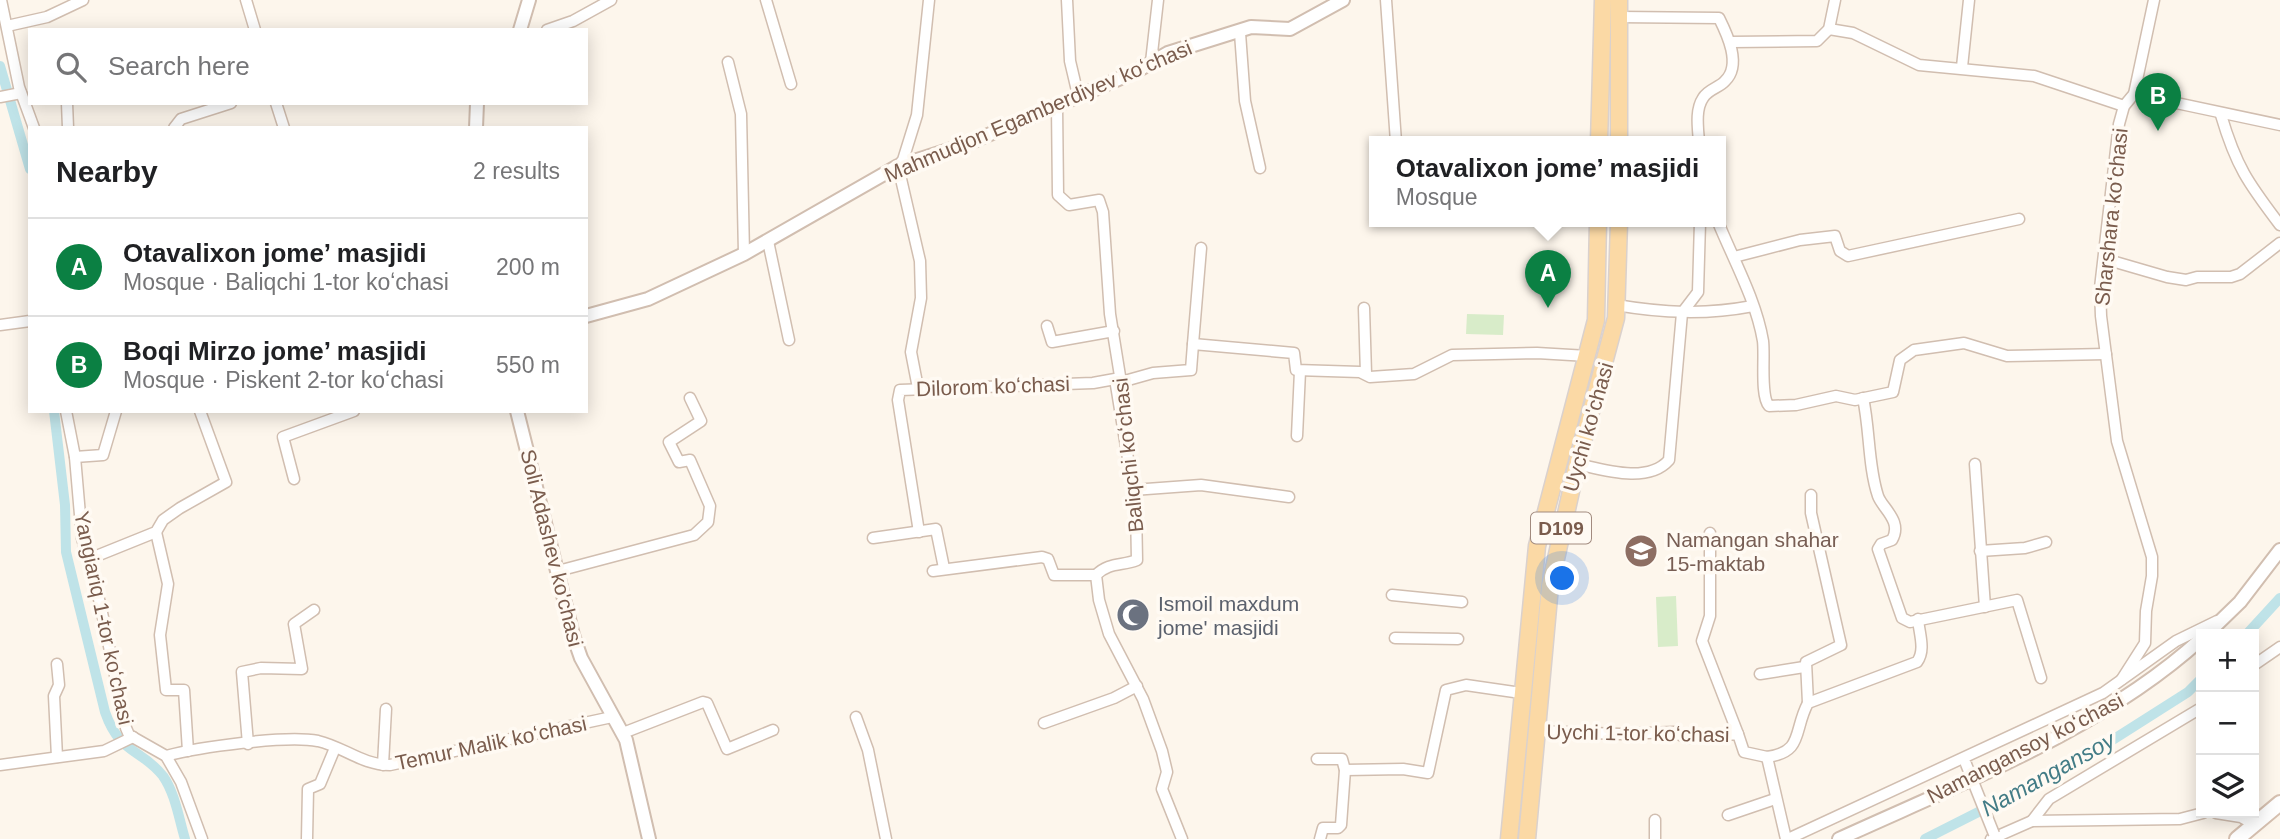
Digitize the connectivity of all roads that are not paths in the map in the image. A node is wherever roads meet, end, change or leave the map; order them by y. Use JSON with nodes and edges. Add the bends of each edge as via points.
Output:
{"nodes":[{"id":1,"x":83,"y":0,"type":"edge"},
{"id":2,"x":246,"y":0,"type":"edge"},
{"id":3,"x":528,"y":0,"type":"edge"},
{"id":4,"x":611,"y":0,"type":"edge"},
{"id":5,"x":766,"y":0,"type":"edge"},
{"id":6,"x":929,"y":0,"type":"edge"},
{"id":7,"x":1067,"y":0,"type":"edge"},
{"id":8,"x":1158,"y":0,"type":"edge"},
{"id":9,"x":1343,"y":0,"type":"edge"},
{"id":10,"x":1386,"y":0,"type":"edge"},
{"id":11,"x":1602,"y":0,"type":"edge"},
{"id":12,"x":1619,"y":0,"type":"edge"},
{"id":13,"x":1835,"y":0,"type":"edge"},
{"id":14,"x":1969,"y":0,"type":"edge"},
{"id":15,"x":2154,"y":0,"type":"edge"},
{"id":16,"x":1,"y":3,"type":"edge"},
{"id":17,"x":1619,"y":17,"type":"junction"},
{"id":18,"x":47,"y":18,"type":"junction"},
{"id":19,"x":7,"y":26,"type":"junction"},
{"id":20,"x":50,"y":28,"type":"edge"},
{"id":21,"x":254,"y":28,"type":"edge"},
{"id":22,"x":521,"y":28,"type":"edge"},
{"id":23,"x":553,"y":28,"type":"edge"},
{"id":24,"x":1829,"y":29,"type":"junction"},
{"id":25,"x":1240,"y":33,"type":"junction"},
{"id":26,"x":1731,"y":42,"type":"junction"},
{"id":27,"x":727,"y":62,"type":"dead end"},
{"id":28,"x":1151,"y":62,"type":"junction"},
{"id":29,"x":1962,"y":67,"type":"junction"},
{"id":30,"x":791,"y":84,"type":"dead end"},
{"id":31,"x":19,"y":93,"type":"junction"},
{"id":32,"x":2134,"y":94,"type":"junction"},
{"id":33,"x":1078,"y":95,"type":"junction"},
{"id":34,"x":1,"y":97,"type":"edge"},
{"id":35,"x":67,"y":105,"type":"edge"},
{"id":36,"x":225,"y":105,"type":"edge"},
{"id":37,"x":278,"y":105,"type":"edge"},
{"id":38,"x":477,"y":105,"type":"edge"},
{"id":39,"x":1057,"y":106,"type":"junction"},
{"id":40,"x":2124,"y":106,"type":"junction"},
{"id":41,"x":2221,"y":115,"type":"junction"},
{"id":42,"x":2280,"y":125,"type":"edge"},
{"id":43,"x":33,"y":126,"type":"edge"},
{"id":44,"x":68,"y":126,"type":"edge"},
{"id":45,"x":176,"y":126,"type":"edge"},
{"id":46,"x":283,"y":126,"type":"edge"},
{"id":47,"x":476,"y":126,"type":"edge"},
{"id":48,"x":1396,"y":136,"type":"edge"},
{"id":49,"x":1600,"y":136,"type":"edge"},
{"id":50,"x":1619,"y":136,"type":"edge"},
{"id":51,"x":1699,"y":136,"type":"edge"},
{"id":52,"x":898,"y":166,"type":"junction"},
{"id":53,"x":1260,"y":168,"type":"dead end"},
{"id":54,"x":2019,"y":219,"type":"dead end"},
{"id":55,"x":2280,"y":225,"type":"edge"},
{"id":56,"x":1598,"y":227,"type":"edge"},
{"id":57,"x":1619,"y":227,"type":"edge"},
{"id":58,"x":1700,"y":227,"type":"edge"},
{"id":59,"x":1720,"y":227,"type":"edge"},
{"id":60,"x":768,"y":242,"type":"junction"},
{"id":61,"x":2280,"y":243,"type":"edge"},
{"id":62,"x":1201,"y":248,"type":"dead end"},
{"id":63,"x":744,"y":254,"type":"junction"},
{"id":64,"x":1734,"y":257,"type":"junction"},
{"id":65,"x":2105,"y":259,"type":"junction"},
{"id":66,"x":1616,"y":305,"type":"junction"},
{"id":67,"x":1753,"y":306,"type":"junction"},
{"id":68,"x":1364,"y":308,"type":"dead end"},
{"id":69,"x":1682,"y":313,"type":"junction"},
{"id":70,"x":588,"y":315,"type":"edge"},
{"id":71,"x":28,"y":321,"type":"edge"},
{"id":72,"x":0,"y":325,"type":"edge"},
{"id":73,"x":1047,"y":326,"type":"dead end"},
{"id":74,"x":1114,"y":331,"type":"junction"},
{"id":75,"x":789,"y":340,"type":"dead end"},
{"id":76,"x":1193,"y":344,"type":"junction"},
{"id":77,"x":2106,"y":354,"type":"junction"},
{"id":78,"x":1588,"y":356,"type":"junction"},
{"id":79,"x":1300,"y":371,"type":"junction"},
{"id":80,"x":1366,"y":374,"type":"junction"},
{"id":81,"x":1117,"y":381,"type":"junction"},
{"id":82,"x":918,"y":388,"type":"junction"},
{"id":83,"x":690,"y":397,"type":"dead end"},
{"id":84,"x":1863,"y":398,"type":"junction"},
{"id":85,"x":66,"y":413,"type":"edge"},
{"id":86,"x":115,"y":413,"type":"edge"},
{"id":87,"x":201,"y":413,"type":"edge"},
{"id":88,"x":349,"y":413,"type":"edge"},
{"id":89,"x":518,"y":413,"type":"edge"},
{"id":90,"x":1297,"y":436,"type":"dead end"},
{"id":91,"x":75,"y":457,"type":"junction"},
{"id":92,"x":1577,"y":464,"type":"junction"},
{"id":93,"x":1975,"y":464,"type":"dead end"},
{"id":94,"x":294,"y":479,"type":"dead end"},
{"id":95,"x":1133,"y":489,"type":"junction"},
{"id":96,"x":1811,"y":495,"type":"dead end"},
{"id":97,"x":1289,"y":497,"type":"dead end"},
{"id":98,"x":919,"y":531,"type":"junction"},
{"id":99,"x":156,"y":532,"type":"junction"},
{"id":100,"x":1710,"y":533,"type":"dead end"},
{"id":101,"x":873,"y":538,"type":"dead end"},
{"id":102,"x":2046,"y":542,"type":"dead end"},
{"id":103,"x":1980,"y":551,"type":"junction"},
{"id":104,"x":2280,"y":551,"type":"edge"},
{"id":105,"x":89,"y":559,"type":"junction"},
{"id":106,"x":944,"y":568,"type":"junction"},
{"id":107,"x":933,"y":570,"type":"dead end"},
{"id":108,"x":558,"y":571,"type":"junction"},
{"id":109,"x":1096,"y":575,"type":"junction"},
{"id":110,"x":1392,"y":594,"type":"dead end"},
{"id":111,"x":1462,"y":602,"type":"dead end"},
{"id":112,"x":1985,"y":607,"type":"junction"},
{"id":113,"x":314,"y":610,"type":"dead end"},
{"id":114,"x":2224,"y":618,"type":"junction"},
{"id":115,"x":1918,"y":619,"type":"junction"},
{"id":116,"x":2212,"y":629,"type":"edge"},
{"id":117,"x":1395,"y":638,"type":"dead end"},
{"id":118,"x":1458,"y":639,"type":"dead end"},
{"id":119,"x":2196,"y":644,"type":"edge"},
{"id":120,"x":2280,"y":647,"type":"edge"},
{"id":121,"x":2259,"y":662,"type":"edge"},
{"id":122,"x":57,"y":664,"type":"dead end"},
{"id":123,"x":1804,"y":667,"type":"junction"},
{"id":124,"x":1760,"y":674,"type":"dead end"},
{"id":125,"x":2041,"y":678,"type":"dead end"},
{"id":126,"x":2122,"y":679,"type":"junction"},
{"id":127,"x":1137,"y":686,"type":"junction"},
{"id":128,"x":1521,"y":694,"type":"junction"},
{"id":129,"x":1808,"y":703,"type":"junction"},
{"id":130,"x":386,"y":709,"type":"dead end"},
{"id":131,"x":2196,"y":711,"type":"edge"},
{"id":132,"x":612,"y":717,"type":"junction"},
{"id":133,"x":856,"y":717,"type":"dead end"},
{"id":134,"x":1044,"y":723,"type":"dead end"},
{"id":135,"x":774,"y":730,"type":"dead end"},
{"id":136,"x":1536,"y":731,"type":"junction"},
{"id":137,"x":623,"y":733,"type":"junction"},
{"id":138,"x":1738,"y":734,"type":"junction"},
{"id":139,"x":132,"y":738,"type":"junction"},
{"id":140,"x":248,"y":744,"type":"junction"},
{"id":141,"x":335,"y":748,"type":"junction"},
{"id":142,"x":188,"y":751,"type":"junction"},
{"id":143,"x":57,"y":757,"type":"junction"},
{"id":144,"x":166,"y":757,"type":"junction"},
{"id":145,"x":1767,"y":757,"type":"junction"},
{"id":146,"x":1317,"y":759,"type":"dead end"},
{"id":147,"x":1964,"y":762,"type":"junction"},
{"id":148,"x":0,"y":765,"type":"edge"},
{"id":149,"x":383,"y":765,"type":"junction"},
{"id":150,"x":1345,"y":769,"type":"junction"},
{"id":151,"x":1775,"y":799,"type":"junction"},
{"id":152,"x":2280,"y":803,"type":"edge"},
{"id":153,"x":1728,"y":815,"type":"dead end"},
{"id":154,"x":2196,"y":815,"type":"edge"},
{"id":155,"x":2243,"y":818,"type":"edge"},
{"id":156,"x":1654,"y":820,"type":"dead end"},
{"id":157,"x":2032,"y":821,"type":"junction"},
{"id":158,"x":2254,"y":824,"type":"junction"},
{"id":159,"x":1994,"y":836,"type":"edge"},
{"id":160,"x":202,"y":839,"type":"edge"},
{"id":161,"x":307,"y":839,"type":"edge"},
{"id":162,"x":649,"y":839,"type":"edge"},
{"id":163,"x":886,"y":839,"type":"edge"},
{"id":164,"x":1182,"y":839,"type":"edge"},
{"id":165,"x":1320,"y":839,"type":"edge"},
{"id":166,"x":1509,"y":839,"type":"edge"},
{"id":167,"x":1527,"y":839,"type":"edge"},
{"id":168,"x":1655,"y":839,"type":"edge"},
{"id":169,"x":1787,"y":839,"type":"edge"},
{"id":170,"x":1839,"y":839,"type":"edge"},
{"id":171,"x":2237,"y":839,"type":"edge"}],
"edges":[{"from":1,"to":18,"type":"street"},
{"from":2,"to":21,"type":"street"},
{"from":3,"to":22,"type":"street"},
{"from":4,"to":23,"type":"street"},
{"from":5,"to":30,"type":"street"},
{"from":6,"to":52,"type":"street","via":[[917,115]]},
{"from":7,"to":33,"type":"street","via":[[1070,61]]},
{"from":8,"to":28,"type":"street"},
{"from":9,"to":25,"type":"street","name":"Mahmudjon Egamberdiyev koʻchasi","via":[[1290,29],[1251,27]]},
{"from":10,"to":48,"type":"street"},
{"from":11,"to":49,"type":"main road"},
{"from":12,"to":17,"type":"main road"},
{"from":13,"to":24,"type":"street"},
{"from":14,"to":29,"type":"street"},
{"from":15,"to":32,"type":"street","name":"Sharshara koʻchasi"},
{"from":16,"to":19,"type":"street"},
{"from":17,"to":26,"type":"street","via":[[1719,18]]},
{"from":17,"to":50,"type":"main road"},
{"from":18,"to":19,"type":"street"},
{"from":18,"to":20,"type":"street"},
{"from":19,"to":31,"type":"street"},
{"from":24,"to":26,"type":"street","via":[[1813,41]]},
{"from":24,"to":29,"type":"street","via":[[1853,33],[1919,65]]},
{"from":25,"to":28,"type":"street","name":"Mahmudjon Egamberdiyev koʻchasi","via":[[1189,45]]},
{"from":25,"to":53,"type":"street","via":[[1245,101]]},
{"from":26,"to":51,"type":"street","via":[[1730,75],[1699,105]]},
{"from":27,"to":63,"type":"street","via":[[740,114]]},
{"from":28,"to":33,"type":"street","name":"Mahmudjon Egamberdiyev koʻchasi"},
{"from":29,"to":40,"type":"street","via":[[2034,76]]},
{"from":31,"to":34,"type":"street"},
{"from":31,"to":43,"type":"street"},
{"from":32,"to":40,"type":"street","name":"Sharshara koʻchasi"},
{"from":32,"to":41,"type":"street"},
{"from":33,"to":39,"type":"street","name":"Mahmudjon Egamberdiyev koʻchasi"},
{"from":35,"to":44,"type":"street"},
{"from":36,"to":45,"type":"street","via":[[181,119]]},
{"from":37,"to":46,"type":"street"},
{"from":38,"to":47,"type":"street"},
{"from":39,"to":52,"type":"street","name":"Mahmudjon Egamberdiyev koʻchasi","via":[[967,144]]},
{"from":39,"to":74,"type":"street","name":"Baliqchi koʻchasi","via":[[1058,195],[1069,205],[1100,202]]},
{"from":40,"to":65,"type":"street","name":"Sharshara koʻchasi"},
{"from":41,"to":42,"type":"street"},
{"from":41,"to":55,"type":"street","via":[[2241,173]]},
{"from":52,"to":60,"type":"street","name":"Mahmudjon Egamberdiyev koʻchasi"},
{"from":52,"to":82,"type":"street","via":[[920,261],[920,298],[911,352]]},
{"from":54,"to":64,"type":"street","via":[[1849,256],[1840,251],[1835,236]]},
{"from":56,"to":78,"type":"main road","name":"Uychi ko'chasi","number":"D109","via":[[1596,320]]},
{"from":57,"to":66,"type":"main road","name":"Uychi ko'chasi","number":"D109"},
{"from":58,"to":69,"type":"street","via":[[1698,292]]},
{"from":59,"to":64,"type":"street"},
{"from":60,"to":63,"type":"street","name":"Mahmudjon Egamberdiyev koʻchasi"},
{"from":60,"to":75,"type":"street"},
{"from":61,"to":65,"type":"street","via":[[2231,277],[2167,278]]},
{"from":62,"to":76,"type":"street"},
{"from":63,"to":70,"type":"street","name":"Mahmudjon Egamberdiyev koʻchasi","via":[[648,299]]},
{"from":64,"to":67,"type":"street"},
{"from":65,"to":77,"type":"street","name":"Sharshara koʻchasi","via":[[2100,302]]},
{"from":66,"to":69,"type":"street"},
{"from":66,"to":92,"type":"main road","name":"Uychi ko'chasi","number":"D109","via":[[1609,352]]},
{"from":67,"to":69,"type":"street"},
{"from":67,"to":84,"type":"street","via":[[1763,343],[1767,405],[1796,405],[1836,396]]},
{"from":68,"to":80,"type":"street"},
{"from":69,"to":92,"type":"street","via":[[1669,460],[1648,472]]},
{"from":71,"to":72,"type":"street"},
{"from":73,"to":74,"type":"street","via":[[1052,342]]},
{"from":74,"to":81,"type":"street","name":"Baliqchi koʻchasi"},
{"from":76,"to":79,"type":"street","via":[[1294,353]]},
{"from":76,"to":81,"type":"street","name":"Dilorom koʻchasi","via":[[1191,370]]},
{"from":77,"to":84,"type":"street","via":[[2007,356],[1968,343],[1914,351],[1900,359],[1893,391]]},
{"from":77,"to":126,"type":"street","name":"Sharshara koʻchasi","via":[[2117,442],[2152,557],[2146,643]]},
{"from":78,"to":80,"type":"street","via":[[1452,355],[1414,374]]},
{"from":78,"to":128,"type":"main road","name":"Uychi ko'chasi","number":"D109","via":[[1537,546]]},
{"from":79,"to":80,"type":"street"},
{"from":79,"to":90,"type":"street"},
{"from":81,"to":82,"type":"street","name":"Dilorom koʻchasi"},
{"from":81,"to":95,"type":"street","name":"Baliqchi koʻchasi"},
{"from":82,"to":98,"type":"street","name":"Dilorom koʻchasi","via":[[898,394]]},
{"from":83,"to":108,"type":"street","via":[[701,421],[668,442],[679,462],[690,460],[710,506],[708,522],[694,535]]},
{"from":84,"to":115,"type":"street","via":[[1878,498],[1890,511],[1895,534],[1879,546],[1880,554],[1902,618],[1907,622]]},
{"from":85,"to":91,"type":"street","name":"Yangiariq 1-tor koʻchasi"},
{"from":86,"to":91,"type":"street","via":[[103,455]]},
{"from":87,"to":99,"type":"street","via":[[226,482],[163,520]]},
{"from":88,"to":94,"type":"street","via":[[283,437]]},
{"from":89,"to":108,"type":"street","name":"Soli Adashev ko'chasi"},
{"from":91,"to":105,"type":"street","name":"Yangiariq 1-tor koʻchasi","via":[[82,538]]},
{"from":92,"to":136,"type":"main road","name":"Uychi ko'chasi","number":"D109","via":[[1550,586]]},
{"from":93,"to":103,"type":"street"},
{"from":95,"to":97,"type":"street","via":[[1201,485]]},
{"from":95,"to":109,"type":"street","name":"Baliqchi koʻchasi","via":[[1137,560],[1108,565]]},
{"from":96,"to":123,"type":"street","via":[[1811,513],[1842,645],[1810,658]]},
{"from":98,"to":101,"type":"street"},
{"from":98,"to":106,"type":"street","via":[[937,531]]},
{"from":99,"to":105,"type":"street"},
{"from":99,"to":142,"type":"street","via":[[168,584],[160,635],[162,663],[166,690],[184,690]]},
{"from":100,"to":138,"type":"street","via":[[1710,616],[1702,641]]},
{"from":102,"to":103,"type":"street"},
{"from":103,"to":112,"type":"street"},
{"from":104,"to":114,"type":"street"},
{"from":105,"to":139,"type":"street","name":"Yangiariq 1-tor koʻchasi","via":[[124,723]]},
{"from":106,"to":107,"type":"street"},
{"from":106,"to":109,"type":"street","via":[[1042,557],[1048,559],[1054,575]]},
{"from":108,"to":132,"type":"street","name":"Soli Adashev ko'chasi","via":[[581,658]]},
{"from":109,"to":127,"type":"street","via":[[1110,634]]},
{"from":110,"to":111,"type":"street"},
{"from":112,"to":115,"type":"street"},
{"from":112,"to":125,"type":"street","via":[[2017,600]]},
{"from":113,"to":140,"type":"street","via":[[294,624],[302,669],[242,672]]},
{"from":114,"to":116,"type":"street"},
{"from":114,"to":126,"type":"street","via":[[2176,641]]},
{"from":115,"to":129,"type":"street","via":[[1922,645],[1917,662]]},
{"from":117,"to":118,"type":"street"},
{"from":119,"to":170,"type":"street","name":"Namangansoy koʻchasi","via":[[2095,715]]},
{"from":120,"to":121,"type":"street"},
{"from":122,"to":143,"type":"street"},
{"from":123,"to":124,"type":"street"},
{"from":123,"to":129,"type":"street"},
{"from":126,"to":147,"type":"street","via":[[2103,693]]},
{"from":127,"to":134,"type":"street"},
{"from":127,"to":164,"type":"street","via":[[1162,751],[1167,772],[1162,789]]},
{"from":128,"to":150,"type":"street","via":[[1466,685],[1446,690],[1428,774]]},
{"from":128,"to":166,"type":"main road","name":"Uychi ko'chasi","number":"D109"},
{"from":129,"to":145,"type":"street","via":[[1791,749]]},
{"from":130,"to":149,"type":"street"},
{"from":131,"to":157,"type":"street","via":[[2049,799]]},
{"from":132,"to":137,"type":"street","name":"Soli Adashev ko'chasi"},
{"from":132,"to":149,"type":"street","name":"Temur Malik koʻchasi"},
{"from":133,"to":163,"type":"street"},
{"from":135,"to":137,"type":"street","via":[[727,748],[703,702]]},
{"from":136,"to":138,"type":"street","name":"Uychi 1-tor koʻchasi","via":[[1674,732],[1687,738]]},
{"from":136,"to":167,"type":"main road","name":"Uychi ko'chasi","number":"D109"},
{"from":137,"to":162,"type":"street","name":"Soli Adashev ko'chasi"},
{"from":138,"to":145,"type":"street","name":"Uychi 1-tor koʻchasi","via":[[1744,752]]},
{"from":139,"to":143,"type":"street","via":[[115,748]]},
{"from":139,"to":144,"type":"street","name":"Yangiariq 1-tor koʻchasi"},
{"from":140,"to":141,"type":"street","name":"Temur Malik koʻchasi","via":[[307,740]]},
{"from":140,"to":142,"type":"street","name":"Temur Malik koʻchasi"},
{"from":141,"to":149,"type":"street","name":"Temur Malik koʻchasi"},
{"from":141,"to":161,"type":"street","via":[[320,784],[308,789]]},
{"from":142,"to":144,"type":"street","name":"Temur Malik koʻchasi"},
{"from":143,"to":148,"type":"street"},
{"from":144,"to":160,"type":"street","name":"Yangiariq 1-tor koʻchasi","via":[[181,782]]},
{"from":145,"to":151,"type":"street"},
{"from":146,"to":150,"type":"street","via":[[1342,760]]},
{"from":147,"to":159,"type":"street","bridge":true},
{"from":147,"to":169,"type":"street"},
{"from":150,"to":165,"type":"street","via":[[1341,825],[1323,828]]},
{"from":151,"to":153,"type":"street"},
{"from":151,"to":169,"type":"street"},
{"from":152,"to":158,"type":"main road"},
{"from":154,"to":157,"type":"street","via":[[2180,819]]},
{"from":155,"to":158,"type":"street"},
{"from":156,"to":168,"type":"street"},
{"from":157,"to":159,"type":"street"},
{"from":158,"to":171,"type":"main road"}]}
